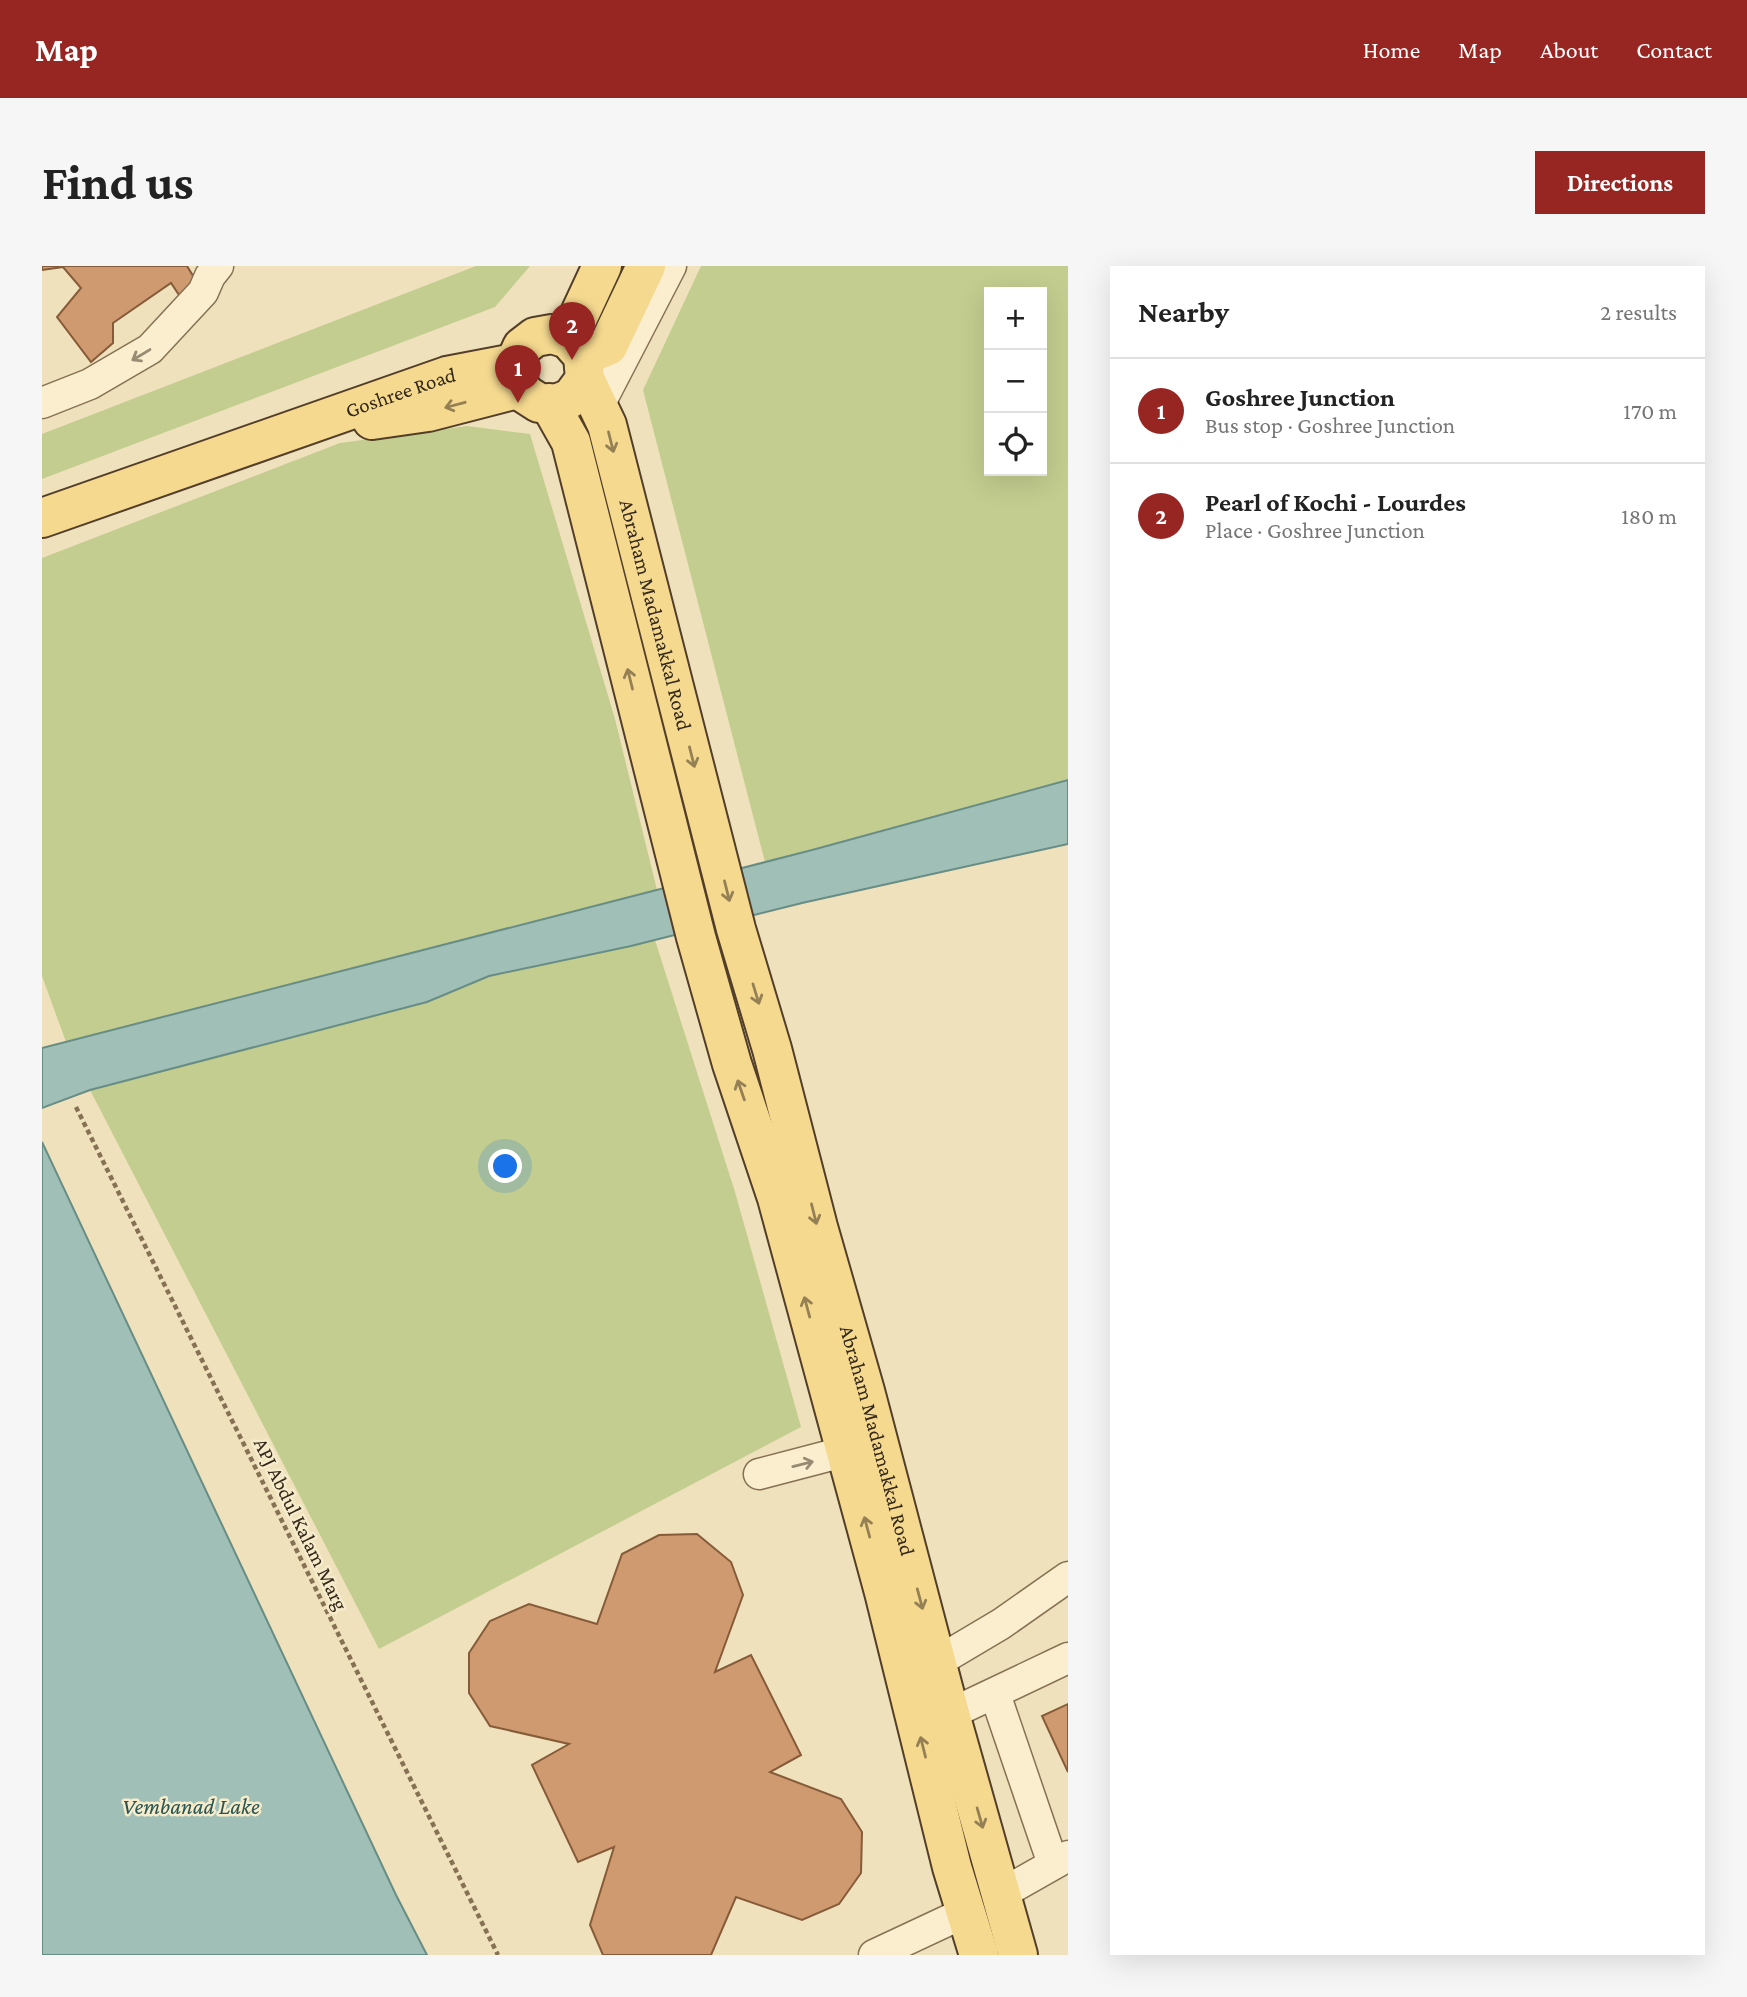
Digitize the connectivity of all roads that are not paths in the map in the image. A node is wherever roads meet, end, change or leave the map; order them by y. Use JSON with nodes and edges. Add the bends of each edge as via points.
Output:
{"nodes":[{"id":1,"x":218,"y":266,"type":"edge"},
{"id":2,"x":602,"y":266,"type":"edge"},
{"id":3,"x":646,"y":266,"type":"edge"},
{"id":4,"x":671,"y":266,"type":"edge"},
{"id":5,"x":588,"y":365,"type":"junction"},
{"id":6,"x":528,"y":385,"type":"junction"},
{"id":7,"x":42,"y":403,"type":"edge"},
{"id":8,"x":57,"y":512,"type":"edge"},
{"id":9,"x":847,"y":1451,"type":"junction"},
{"id":10,"x":758,"y":1474,"type":"dead end"},
{"id":11,"x":1068,"y":1577,"type":"edge"},
{"id":12,"x":1068,"y":1658,"type":"edge"},
{"id":13,"x":937,"y":1662,"type":"junction"},
{"id":14,"x":995,"y":1694,"type":"junction"},
{"id":15,"x":950,"y":1714,"type":"junction"},
{"id":16,"x":1061,"y":1860,"type":"edge"},
{"id":17,"x":1001,"y":1894,"type":"junction"},
{"id":18,"x":966,"y":1912,"type":"junction"},
{"id":19,"x":874,"y":1955,"type":"edge"},
{"id":20,"x":979,"y":1955,"type":"edge"},
{"id":21,"x":1018,"y":1955,"type":"edge"}],
"edges":[{"from":1,"to":7,"type":"street","one_way":true,"via":[[203,292],[150,349],[90,384]]},
{"from":2,"to":5,"type":"main road"},
{"from":3,"to":5,"type":"main road"},
{"from":4,"to":5,"type":"street"},
{"from":5,"to":6,"type":"main road","via":[[571,398],[556,404]]},
{"from":5,"to":6,"type":"main road","via":[[552,334],[535,337],[522,347]]},
{"from":5,"to":13,"type":"main road","name":"Abraham Madamakkal Road","one_way":true,"via":[[736,929]]},
{"from":6,"to":8,"type":"main road","name":"Goshree Road","via":[[447,376]]},
{"from":9,"to":6,"type":"main road","name":"Abraham Madamakkal Road","one_way":true,"via":[[777,1198],[696,937],[570,442]]},
{"from":10,"to":9,"type":"street","one_way":true},
{"from":18,"to":9,"type":"main road","name":"Abraham Madamakkal Road","one_way":true},
{"from":11,"to":13,"type":"street"},
{"from":12,"to":14,"type":"street"},
{"from":13,"to":15,"type":"main road","name":"Abraham Madamakkal Road"},
{"from":14,"to":15,"type":"street"},
{"from":14,"to":16,"type":"street"},
{"from":15,"to":17,"type":"main road","name":"Abraham Madamakkal Road","one_way":true},
{"from":16,"to":17,"type":"street"},
{"from":17,"to":21,"type":"main road","name":"Abraham Madamakkal Road"},
{"from":18,"to":19,"type":"street"},
{"from":18,"to":20,"type":"main road","name":"Abraham Madamakkal Road"}]}
